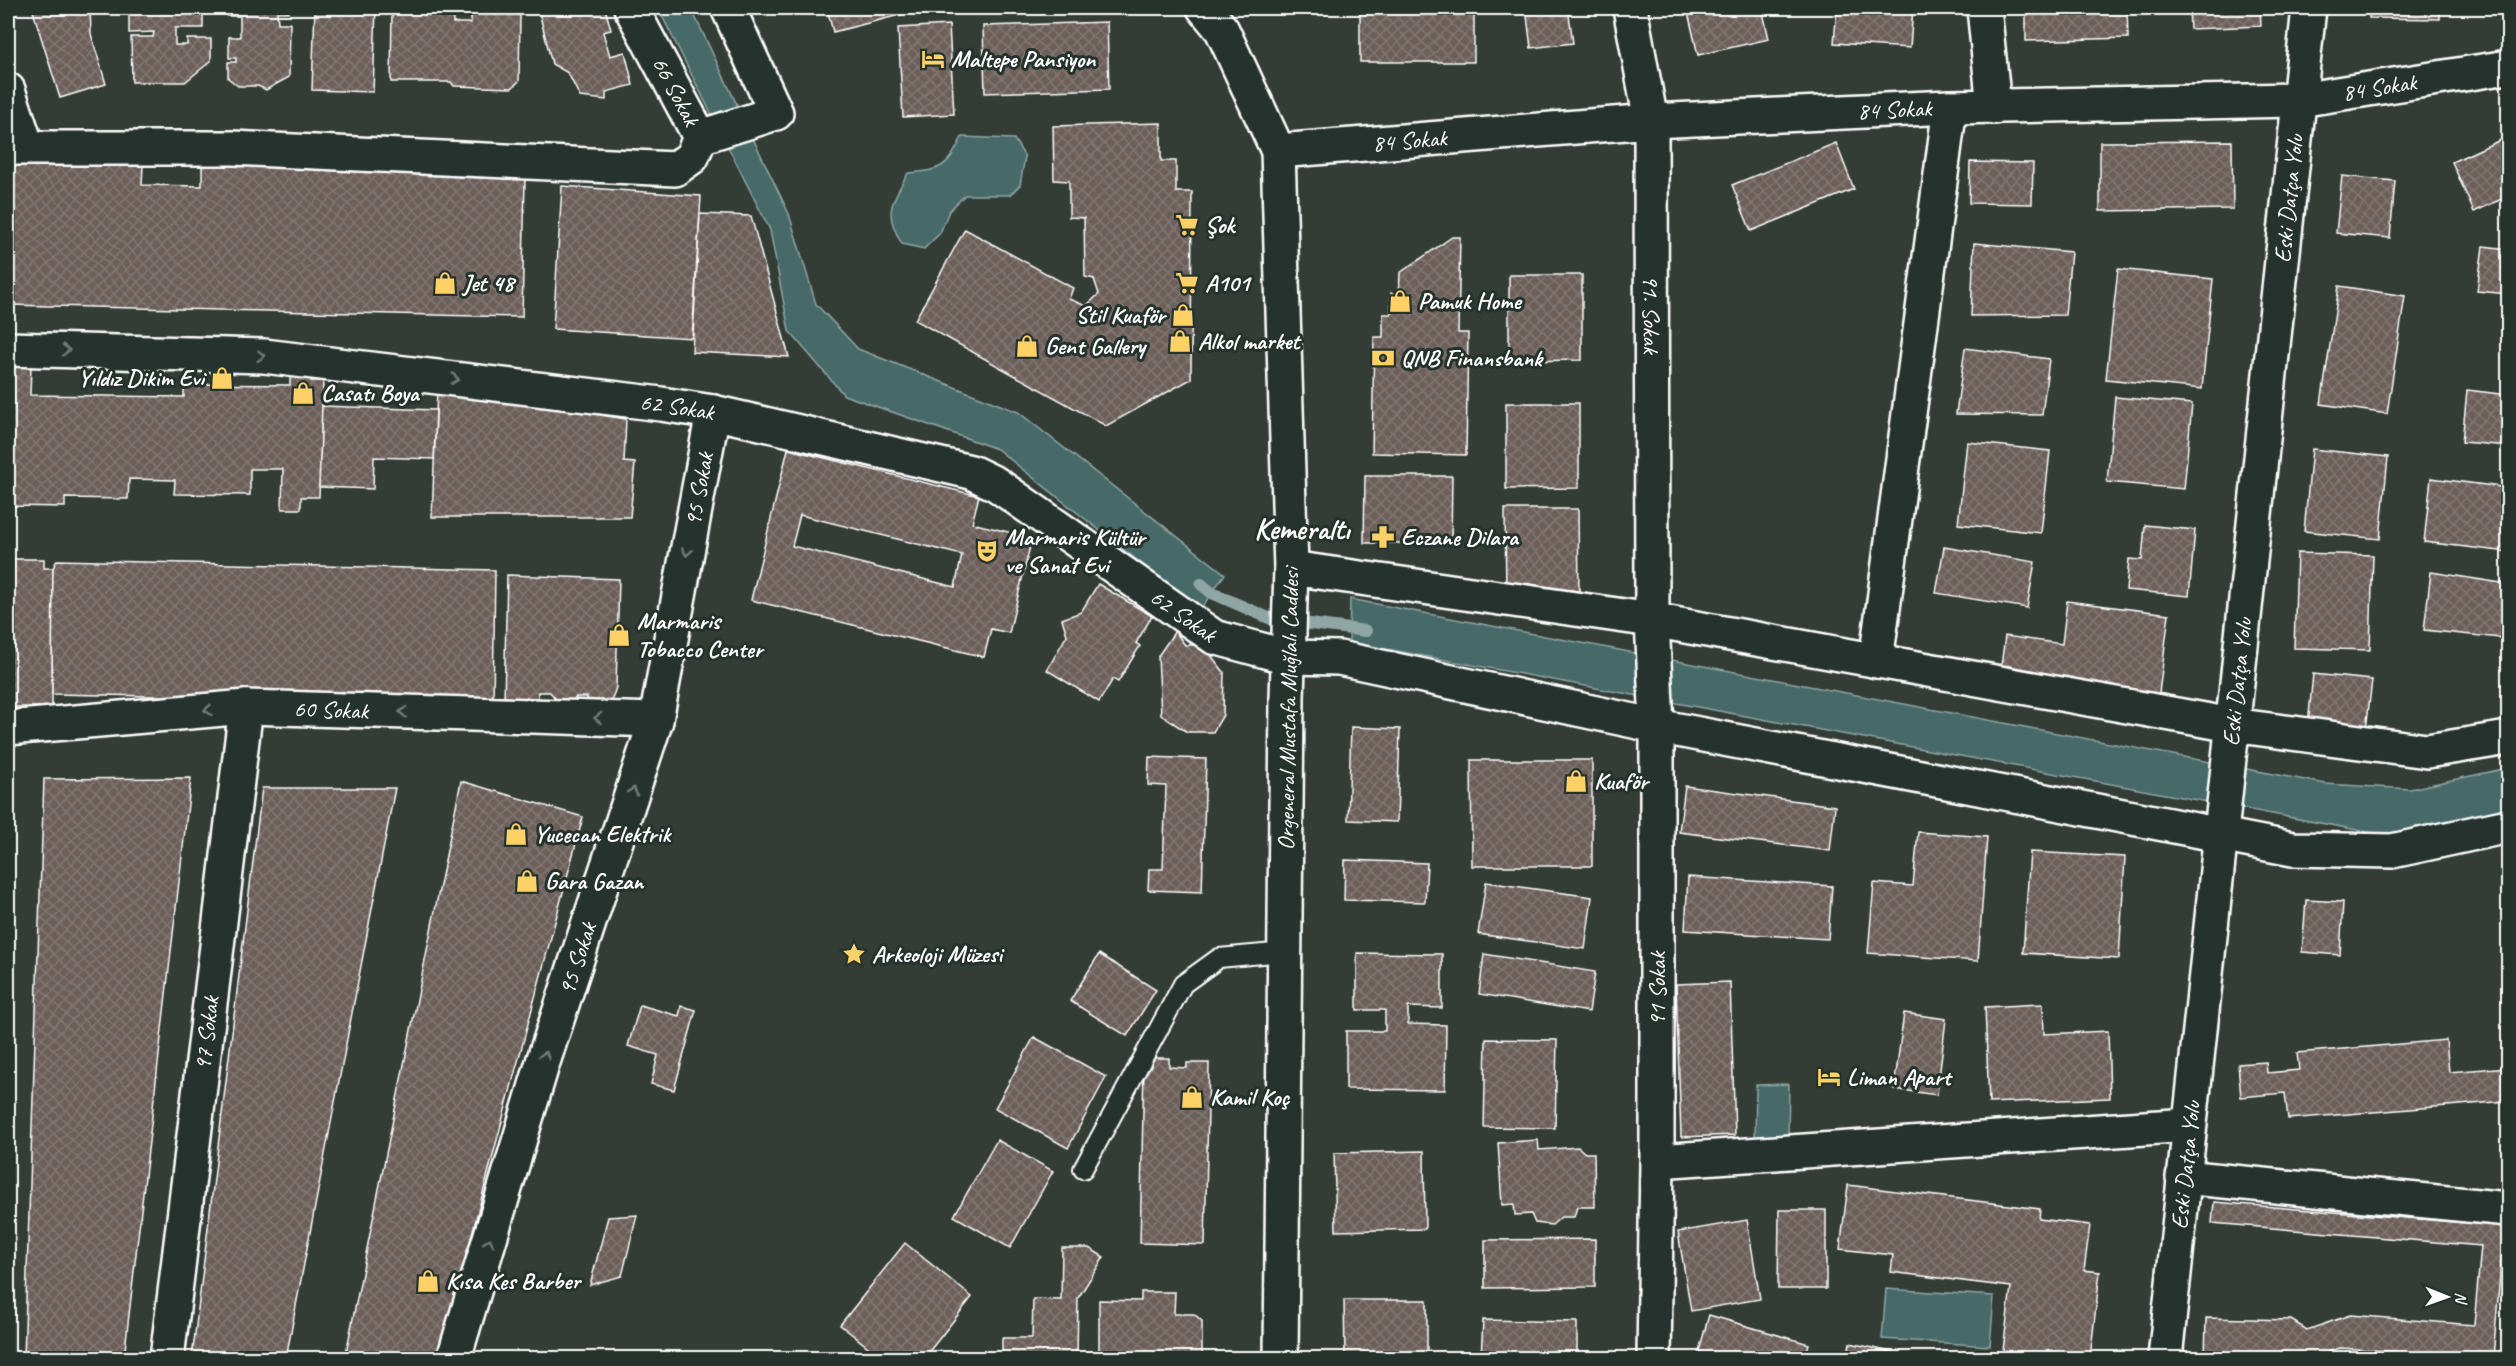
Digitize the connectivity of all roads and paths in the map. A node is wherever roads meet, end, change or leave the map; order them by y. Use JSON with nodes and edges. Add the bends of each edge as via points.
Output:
{"nodes":[{"id":1,"x":631,"y":8,"type":"edge"},
{"id":2,"x":728,"y":8,"type":"edge"},
{"id":3,"x":1204,"y":8,"type":"edge"},
{"id":4,"x":1630,"y":8,"type":"edge"},
{"id":5,"x":1984,"y":8,"type":"edge"},
{"id":6,"x":2309,"y":8,"type":"edge"},
{"id":7,"x":2508,"y":67,"type":"edge"},
{"id":8,"x":8,"y":90,"type":"edge"},
{"id":9,"x":2299,"y":100,"type":"junction"},
{"id":10,"x":1994,"y":106,"type":"junction"},
{"id":11,"x":1950,"y":107,"type":"junction"},
{"id":12,"x":1651,"y":121,"type":"junction"},
{"id":13,"x":708,"y":134,"type":"junction"},
{"id":14,"x":17,"y":147,"type":"edge"},
{"id":15,"x":1278,"y":151,"type":"junction"},
{"id":16,"x":8,"y":349,"type":"edge"},
{"id":17,"x":713,"y":412,"type":"junction"},
{"id":18,"x":1291,"y":581,"type":"junction"},
{"id":19,"x":1652,"y":633,"type":"junction"},
{"id":20,"x":1288,"y":652,"type":"junction"},
{"id":21,"x":1876,"y":662,"type":"junction"},
{"id":22,"x":246,"y":707,"type":"junction"},
{"id":23,"x":1657,"y":714,"type":"junction"},
{"id":24,"x":656,"y":720,"type":"junction"},
{"id":25,"x":8,"y":728,"type":"edge"},
{"id":26,"x":2508,"y":738,"type":"edge"},
{"id":27,"x":2231,"y":739,"type":"junction"},
{"id":28,"x":2508,"y":826,"type":"edge"},
{"id":29,"x":2221,"y":827,"type":"junction"},
{"id":30,"x":1285,"y":952,"type":"junction"},
{"id":31,"x":2189,"y":1125,"type":"junction"},
{"id":32,"x":1657,"y":1161,"type":"junction"},
{"id":33,"x":1083,"y":1169,"type":"dead end"},
{"id":34,"x":2183,"y":1177,"type":"junction"},
{"id":35,"x":2508,"y":1209,"type":"edge"},
{"id":36,"x":167,"y":1359,"type":"edge"},
{"id":37,"x":454,"y":1359,"type":"edge"},
{"id":38,"x":1281,"y":1359,"type":"edge"},
{"id":39,"x":1654,"y":1359,"type":"edge"},
{"id":40,"x":2165,"y":1359,"type":"edge"}],
"edges":[{"from":1,"to":13,"type":"street","name":"66 Sokak"},
{"from":2,"to":13,"type":"street","via":[[776,113]]},
{"from":3,"to":15,"type":"street","name":"Orgeneral Mustafa Muğlalı Caddesi","via":[[1222,30]]},
{"from":4,"to":12,"type":"street","name":"91. Sokak"},
{"from":5,"to":10,"type":"street"},
{"from":6,"to":9,"type":"street","name":"Eski Datça Yolu"},
{"from":7,"to":9,"type":"street","name":"84 Sokak"},
{"from":8,"to":14,"type":"street"},
{"from":9,"to":10,"type":"street","name":"84 Sokak"},
{"from":9,"to":27,"type":"street","name":"Eski Datça Yolu"},
{"from":10,"to":11,"type":"street","name":"84 Sokak"},
{"from":11,"to":12,"type":"street","name":"84 Sokak"},
{"from":11,"to":21,"type":"street"},
{"from":12,"to":15,"type":"street","name":"84 Sokak"},
{"from":12,"to":19,"type":"street","name":"91. Sokak"},
{"from":13,"to":14,"type":"street","name":"66 Sokak","via":[[692,157],[675,169],[232,148]]},
{"from":15,"to":18,"type":"street","name":"Orgeneral Mustafa Muğlalı Caddesi"},
{"from":16,"to":17,"type":"street","name":"62 Sokak","one_way":true,"via":[[264,356]]},
{"from":17,"to":20,"type":"street","name":"62 Sokak","via":[[971,472],[996,484],[1214,637]]},
{"from":17,"to":24,"type":"street","name":"95 Sokak","one_way":true},
{"from":18,"to":19,"type":"street"},
{"from":18,"to":20,"type":"street","name":"Orgeneral Mustafa Muğlalı Caddesi"},
{"from":19,"to":21,"type":"street"},
{"from":19,"to":23,"type":"street","name":"91 Sokak"},
{"from":20,"to":23,"type":"street","name":"62 Sokak"},
{"from":20,"to":30,"type":"street","name":"Orgeneral Mustafa Muğlalı Caddesi"},
{"from":21,"to":27,"type":"street"},
{"from":24,"to":22,"type":"street","name":"60 Sokak","one_way":true},
{"from":22,"to":25,"type":"street","name":"60 Sokak","one_way":true},
{"from":22,"to":36,"type":"street","name":"97 Sokak"},
{"from":23,"to":29,"type":"street","name":"62 Sokak"},
{"from":23,"to":32,"type":"street","name":"91 Sokak"},
{"from":37,"to":24,"type":"street","name":"95 Sokak","one_way":true,"via":[[543,1062]]},
{"from":26,"to":27,"type":"street","via":[[2427,751]]},
{"from":27,"to":29,"type":"street","name":"Eski Datça Yolu"},
{"from":28,"to":29,"type":"street","name":"62 Sokak","via":[[2392,850],[2293,849]]},
{"from":29,"to":31,"type":"street","name":"Eski Datça Yolu"},
{"from":30,"to":33,"type":"lane","via":[[1218,958],[1184,984]]},
{"from":30,"to":38,"type":"street","name":"Orgeneral Mustafa Muğlalı Caddesi"},
{"from":31,"to":32,"type":"street"},
{"from":31,"to":34,"type":"street","name":"Eski Datça Yolu"},
{"from":32,"to":39,"type":"street","name":"91 Sokak"},
{"from":34,"to":35,"type":"street"},
{"from":34,"to":40,"type":"street","name":"Eski Datça Yolu"}]}
